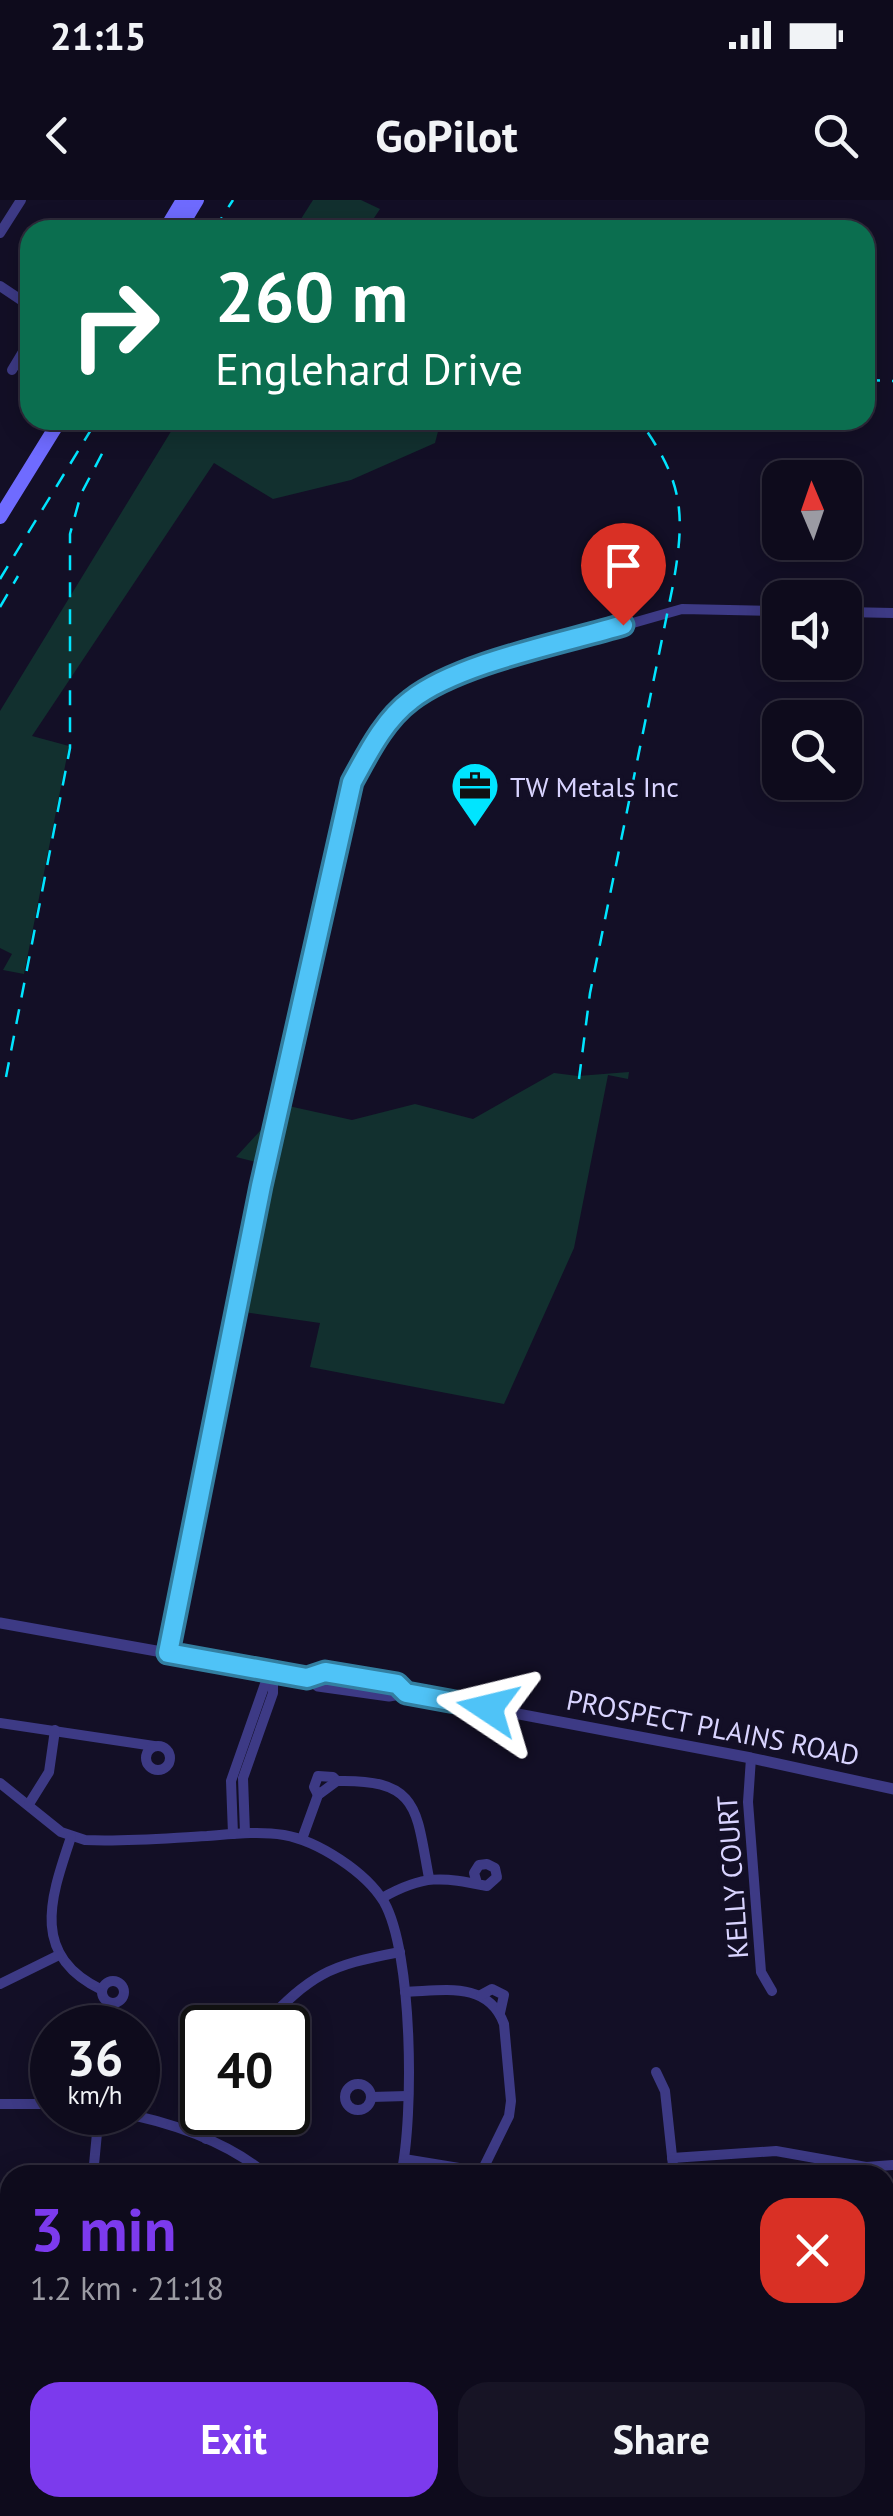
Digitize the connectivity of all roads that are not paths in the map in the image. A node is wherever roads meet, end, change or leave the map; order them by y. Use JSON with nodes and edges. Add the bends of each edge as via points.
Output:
{"nodes":[{"id":1,"x":21,"y":200,"type":"edge"},
{"id":2,"x":0,"y":233,"type":"edge"},
{"id":3,"x":20,"y":357,"type":"edge"},
{"id":4,"x":12,"y":370,"type":"dead end"},
{"id":5,"x":43,"y":430,"type":"edge"},
{"id":6,"x":54,"y":430,"type":"edge"},
{"id":7,"x":0,"y":499,"type":"edge"},
{"id":8,"x":0,"y":517,"type":"edge"},
{"id":9,"x":762,"y":611,"type":"edge"},
{"id":10,"x":862,"y":612,"type":"edge"},
{"id":11,"x":893,"y":613,"type":"edge"},
{"id":12,"x":0,"y":1623,"type":"edge"},
{"id":13,"x":168,"y":1653,"type":"junction"},
{"id":14,"x":273,"y":1672,"type":"junction"},
{"id":15,"x":0,"y":1722,"type":"edge"},
{"id":16,"x":54,"y":1730,"type":"junction"},
{"id":17,"x":154,"y":1746,"type":"dead end"},
{"id":18,"x":751,"y":1758,"type":"junction"},
{"id":19,"x":0,"y":1783,"type":"edge"},
{"id":20,"x":893,"y":1789,"type":"edge"},
{"id":21,"x":29,"y":1804,"type":"junction"},
{"id":22,"x":239,"y":1834,"type":"junction"},
{"id":23,"x":71,"y":1837,"type":"junction"},
{"id":24,"x":302,"y":1839,"type":"junction"},
{"id":25,"x":430,"y":1878,"type":"junction"},
{"id":26,"x":476,"y":1883,"type":"dead end"},
{"id":27,"x":382,"y":1898,"type":"junction"},
{"id":28,"x":400,"y":1952,"type":"junction"},
{"id":29,"x":59,"y":1955,"type":"junction"},
{"id":30,"x":0,"y":1984,"type":"edge"},
{"id":31,"x":102,"y":1990,"type":"dead end"},
{"id":32,"x":772,"y":1991,"type":"dead end"},
{"id":33,"x":405,"y":1992,"type":"junction"},
{"id":34,"x":284,"y":2005,"type":"edge"},
{"id":35,"x":656,"y":2072,"type":"dead end"},
{"id":36,"x":407,"y":2096,"type":"junction"},
{"id":37,"x":371,"y":2098,"type":"dead end"},
{"id":38,"x":0,"y":2104,"type":"edge"},
{"id":39,"x":30,"y":2104,"type":"edge"},
{"id":40,"x":160,"y":2123,"type":"edge"},
{"id":41,"x":97,"y":2135,"type":"edge"},
{"id":42,"x":208,"y":2135,"type":"edge"},
{"id":43,"x":206,"y":2139,"type":"junction"},
{"id":44,"x":672,"y":2158,"type":"junction"},
{"id":45,"x":404,"y":2159,"type":"junction"},
{"id":46,"x":94,"y":2165,"type":"edge"},
{"id":47,"x":250,"y":2165,"type":"edge"},
{"id":48,"x":402,"y":2165,"type":"edge"},
{"id":49,"x":441,"y":2165,"type":"edge"},
{"id":50,"x":483,"y":2165,"type":"edge"},
{"id":51,"x":673,"y":2165,"type":"edge"},
{"id":52,"x":855,"y":2165,"type":"edge"}],
"edges":[{"from":1,"to":2,"type":"street"},
{"from":3,"to":4,"type":"street"},
{"from":5,"to":7,"type":"main road"},
{"from":6,"to":8,"type":"main road"},
{"from":9,"to":13,"type":"street","via":[[682,609],[457,673],[410,700],[376,738],[352,782],[261,1186]]},
{"from":10,"to":11,"type":"street"},
{"from":12,"to":13,"type":"street","name":"PROSPECT PLAINS ROAD"},
{"from":13,"to":14,"type":"street","name":"PROSPECT PLAINS ROAD"},
{"from":14,"to":18,"type":"street","name":"PROSPECT PLAINS ROAD","via":[[307,1678],[325,1672],[397,1684],[406,1693]]},
{"from":14,"to":22,"type":"street","via":[[273,1692],[242,1778]]},
{"from":15,"to":16,"type":"street"},
{"from":16,"to":17,"type":"street"},
{"from":16,"to":21,"type":"street","via":[[49,1772]]},
{"from":18,"to":20,"type":"street","name":"PROSPECT PLAINS ROAD"},
{"from":18,"to":32,"type":"street","name":"KELLY COURT","via":[[748,1802],[761,1972]]},
{"from":19,"to":21,"type":"street"},
{"from":21,"to":23,"type":"street"},
{"from":22,"to":23,"type":"street"},
{"from":22,"to":24,"type":"street"},
{"from":23,"to":29,"type":"street","via":[[48,1919]]},
{"from":24,"to":25,"type":"street","via":[[318,1795],[337,1781],[393,1788],[416,1810]]},
{"from":24,"to":27,"type":"street","via":[[332,1854]]},
{"from":25,"to":26,"type":"street"},
{"from":25,"to":27,"type":"street"},
{"from":27,"to":28,"type":"street"},
{"from":28,"to":33,"type":"street"},
{"from":28,"to":34,"type":"street","via":[[318,1974]]},
{"from":29,"to":30,"type":"street"},
{"from":29,"to":31,"type":"street"},
{"from":33,"to":36,"type":"street"},
{"from":33,"to":50,"type":"street","via":[[466,1990],[500,2013],[511,2101]]},
{"from":35,"to":44,"type":"street","via":[[665,2091]]},
{"from":36,"to":37,"type":"street"},
{"from":36,"to":45,"type":"street"},
{"from":38,"to":39,"type":"street"},
{"from":40,"to":43,"type":"street"},
{"from":41,"to":46,"type":"street"},
{"from":42,"to":43,"type":"street"},
{"from":43,"to":47,"type":"street"},
{"from":44,"to":51,"type":"street"},
{"from":44,"to":52,"type":"street","via":[[776,2151]]},
{"from":45,"to":48,"type":"street"},
{"from":45,"to":49,"type":"street"}]}
